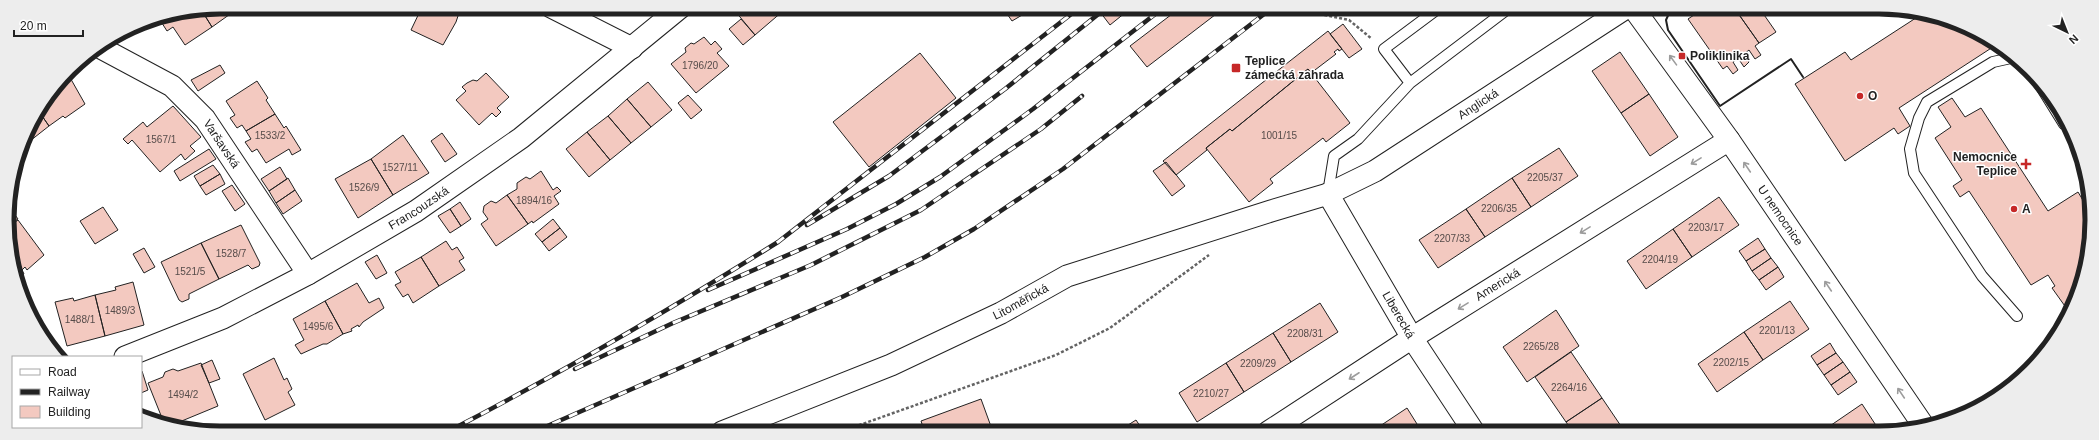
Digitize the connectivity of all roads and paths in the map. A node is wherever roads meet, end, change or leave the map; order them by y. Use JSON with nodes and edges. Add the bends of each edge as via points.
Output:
{"nodes":[{"id":1,"x":565,"y":14,"type":"edge"},
{"id":2,"x":674,"y":14,"type":"edge"},
{"id":3,"x":1320,"y":14,"type":"edge"},
{"id":4,"x":1431,"y":14,"type":"edge"},
{"id":5,"x":1501,"y":14,"type":"edge"},
{"id":6,"x":1617,"y":14,"type":"edge"},
{"id":7,"x":1638,"y":14,"type":"edge"},
{"id":8,"x":632,"y":48,"type":"junction"},
{"id":9,"x":1384,"y":49,"type":"junction"},
{"id":10,"x":105,"y":50,"type":"edge"},
{"id":11,"x":2007,"y":59,"type":"edge"},
{"id":12,"x":1410,"y":82,"type":"junction"},
{"id":13,"x":1729,"y":140,"type":"junction"},
{"id":14,"x":1328,"y":194,"type":"junction"},
{"id":15,"x":1213,"y":253,"type":"dead end"},
{"id":16,"x":308,"y":274,"type":"junction"},
{"id":17,"x":2017,"y":316,"type":"dead end"},
{"id":18,"x":1412,"y":338,"type":"junction"},
{"id":19,"x":127,"y":356,"type":"edge"},
{"id":20,"x":1920,"y":422,"type":"edge"},
{"id":21,"x":752,"y":426,"type":"edge"},
{"id":22,"x":857,"y":426,"type":"edge"},
{"id":23,"x":1277,"y":426,"type":"edge"},
{"id":24,"x":1470,"y":426,"type":"edge"}],
"edges":[{"from":1,"to":8,"type":"street"},
{"from":2,"to":8,"type":"street","name":"Francouzská"},
{"from":3,"to":9,"type":"path","via":[[1349,20]]},
{"from":4,"to":9,"type":"lane"},
{"from":5,"to":12,"type":"lane"},
{"from":6,"to":14,"type":"street","name":"Anglická","via":[[1375,171]]},
{"from":13,"to":7,"type":"street","name":"U nemocnice","one_way":true},
{"from":8,"to":16,"type":"street","name":"Francouzská","via":[[501,152],[416,211]]},
{"from":9,"to":12,"type":"lane"},
{"from":10,"to":16,"type":"street","name":"Varšavská","via":[[172,86],[205,119]]},
{"from":11,"to":17,"type":"lane","via":[[1993,62],[1927,102],[1919,118],[1910,149],[1914,173],[1982,276]]},
{"from":12,"to":14,"type":"lane","via":[[1358,139],[1334,156]]},
{"from":13,"to":18,"type":"street","name":"Americká","one_way":true},
{"from":20,"to":13,"type":"street","name":"U nemocnice","one_way":true},
{"from":14,"to":18,"type":"street","name":"Liberecká"},
{"from":14,"to":21,"type":"street","name":"Litoměřická","via":[[1067,276],[1001,313]]},
{"from":15,"to":22,"type":"path","via":[[1110,328],[1056,355]]},
{"from":16,"to":19,"type":"street","name":"Francouzská","via":[[222,318]]},
{"from":18,"to":23,"type":"street","name":"Americká","one_way":true},
{"from":18,"to":24,"type":"street","name":"Liberecká"}]}
